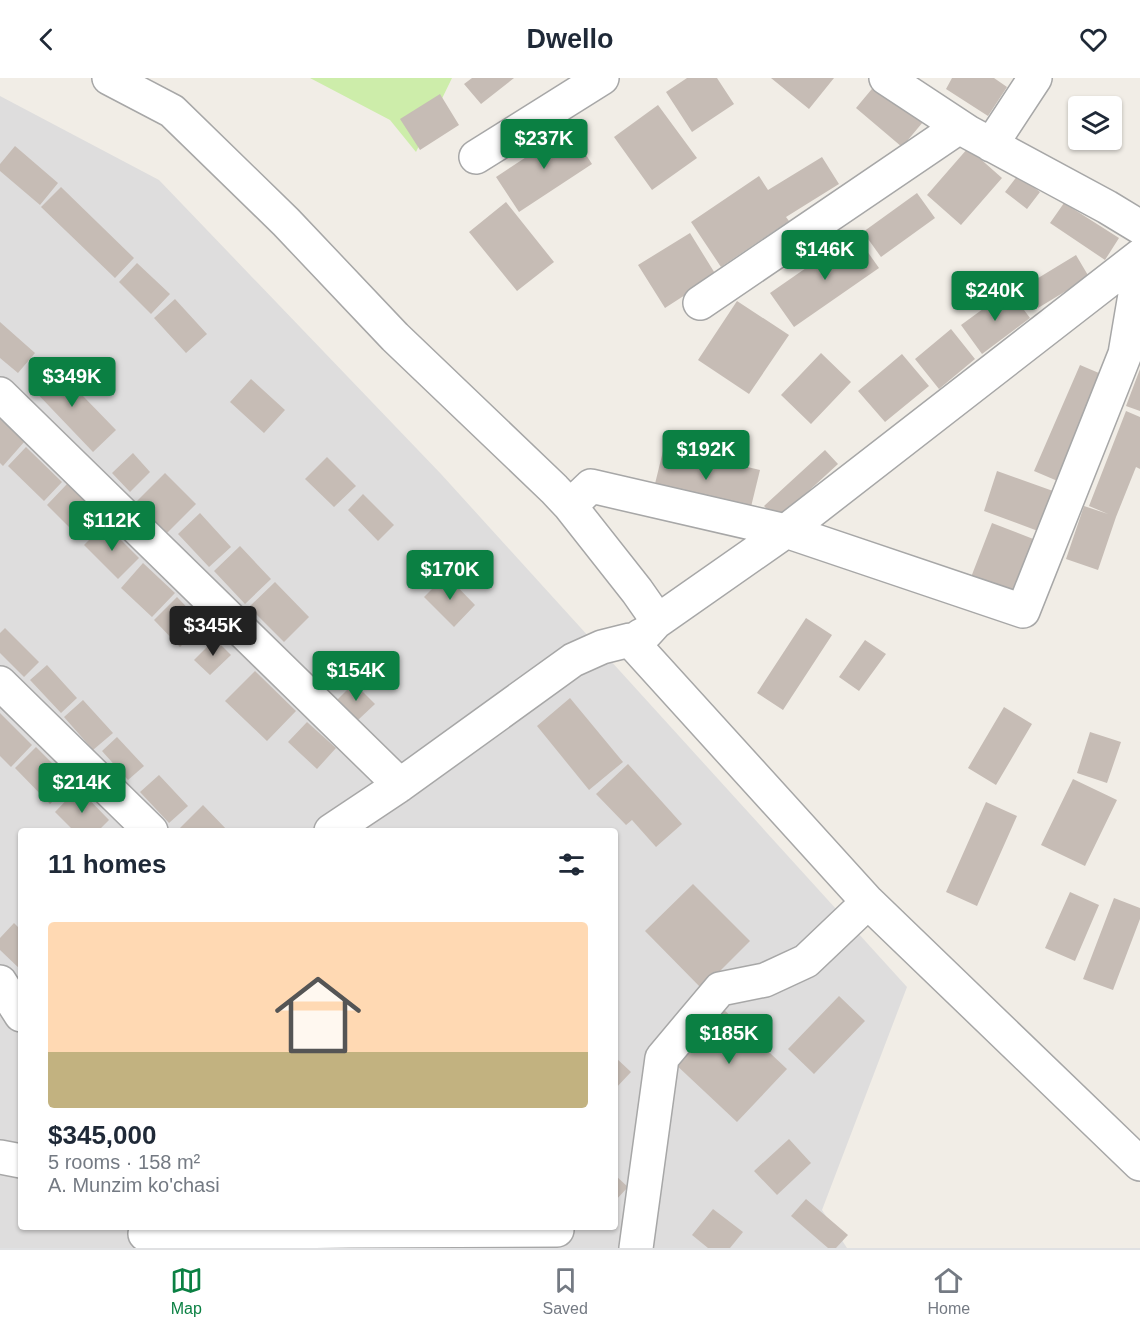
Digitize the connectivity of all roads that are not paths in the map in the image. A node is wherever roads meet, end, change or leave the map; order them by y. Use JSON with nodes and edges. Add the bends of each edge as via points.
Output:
{"nodes":[{"id":1,"x":109,"y":78,"type":"edge"},
{"id":2,"x":602,"y":78,"type":"edge"},
{"id":3,"x":886,"y":78,"type":"edge"},
{"id":4,"x":1035,"y":78,"type":"edge"},
{"id":5,"x":959,"y":127,"type":"junction"},
{"id":6,"x":991,"y":145,"type":"junction"},
{"id":7,"x":476,"y":157,"type":"dead end"},
{"id":8,"x":1140,"y":227,"type":"edge"},
{"id":9,"x":1140,"y":256,"type":"edge"},
{"id":10,"x":1140,"y":266,"type":"edge"},
{"id":11,"x":700,"y":303,"type":"dead end"},
{"id":12,"x":0,"y":394,"type":"edge"},
{"id":13,"x":570,"y":506,"type":"junction"},
{"id":14,"x":786,"y":531,"type":"junction"},
{"id":15,"x":643,"y":631,"type":"junction"},
{"id":16,"x":0,"y":683,"type":"edge"},
{"id":17,"x":400,"y":784,"type":"junction"},
{"id":18,"x":148,"y":828,"type":"edge"},
{"id":19,"x":335,"y":828,"type":"edge"},
{"id":20,"x":868,"y":902,"type":"junction"},
{"id":21,"x":0,"y":982,"type":"edge"},
{"id":22,"x":18,"y":1010,"type":"edge"},
{"id":23,"x":0,"y":1157,"type":"edge"},
{"id":24,"x":18,"y":1160,"type":"edge"},
{"id":25,"x":1140,"y":1164,"type":"edge"},
{"id":26,"x":559,"y":1235,"type":"edge"},
{"id":27,"x":145,"y":1236,"type":"edge"},
{"id":28,"x":636,"y":1248,"type":"edge"}],
"edges":[{"from":1,"to":13,"type":"street","via":[[172,111],[286,222],[395,337]]},
{"from":2,"to":7,"type":"street"},
{"from":3,"to":5,"type":"street"},
{"from":4,"to":6,"type":"street"},
{"from":5,"to":6,"type":"street"},
{"from":5,"to":11,"type":"street"},
{"from":6,"to":8,"type":"street"},
{"from":9,"to":14,"type":"street"},
{"from":10,"to":14,"type":"street","via":[[1125,354],[1023,611]]},
{"from":12,"to":17,"type":"street"},
{"from":13,"to":14,"type":"street","via":[[591,486]]},
{"from":13,"to":15,"type":"street","via":[[651,611]]},
{"from":14,"to":15,"type":"street"},
{"from":15,"to":17,"type":"street","via":[[573,660]]},
{"from":15,"to":20,"type":"street"},
{"from":16,"to":18,"type":"street"},
{"from":17,"to":19,"type":"street"},
{"from":20,"to":25,"type":"street"},
{"from":20,"to":28,"type":"street","via":[[806,961],[765,980],[720,990],[662,1058]]},
{"from":21,"to":22,"type":"street"},
{"from":23,"to":24,"type":"street"},
{"from":26,"to":27,"type":"street","via":[[360,1231]]}]}
